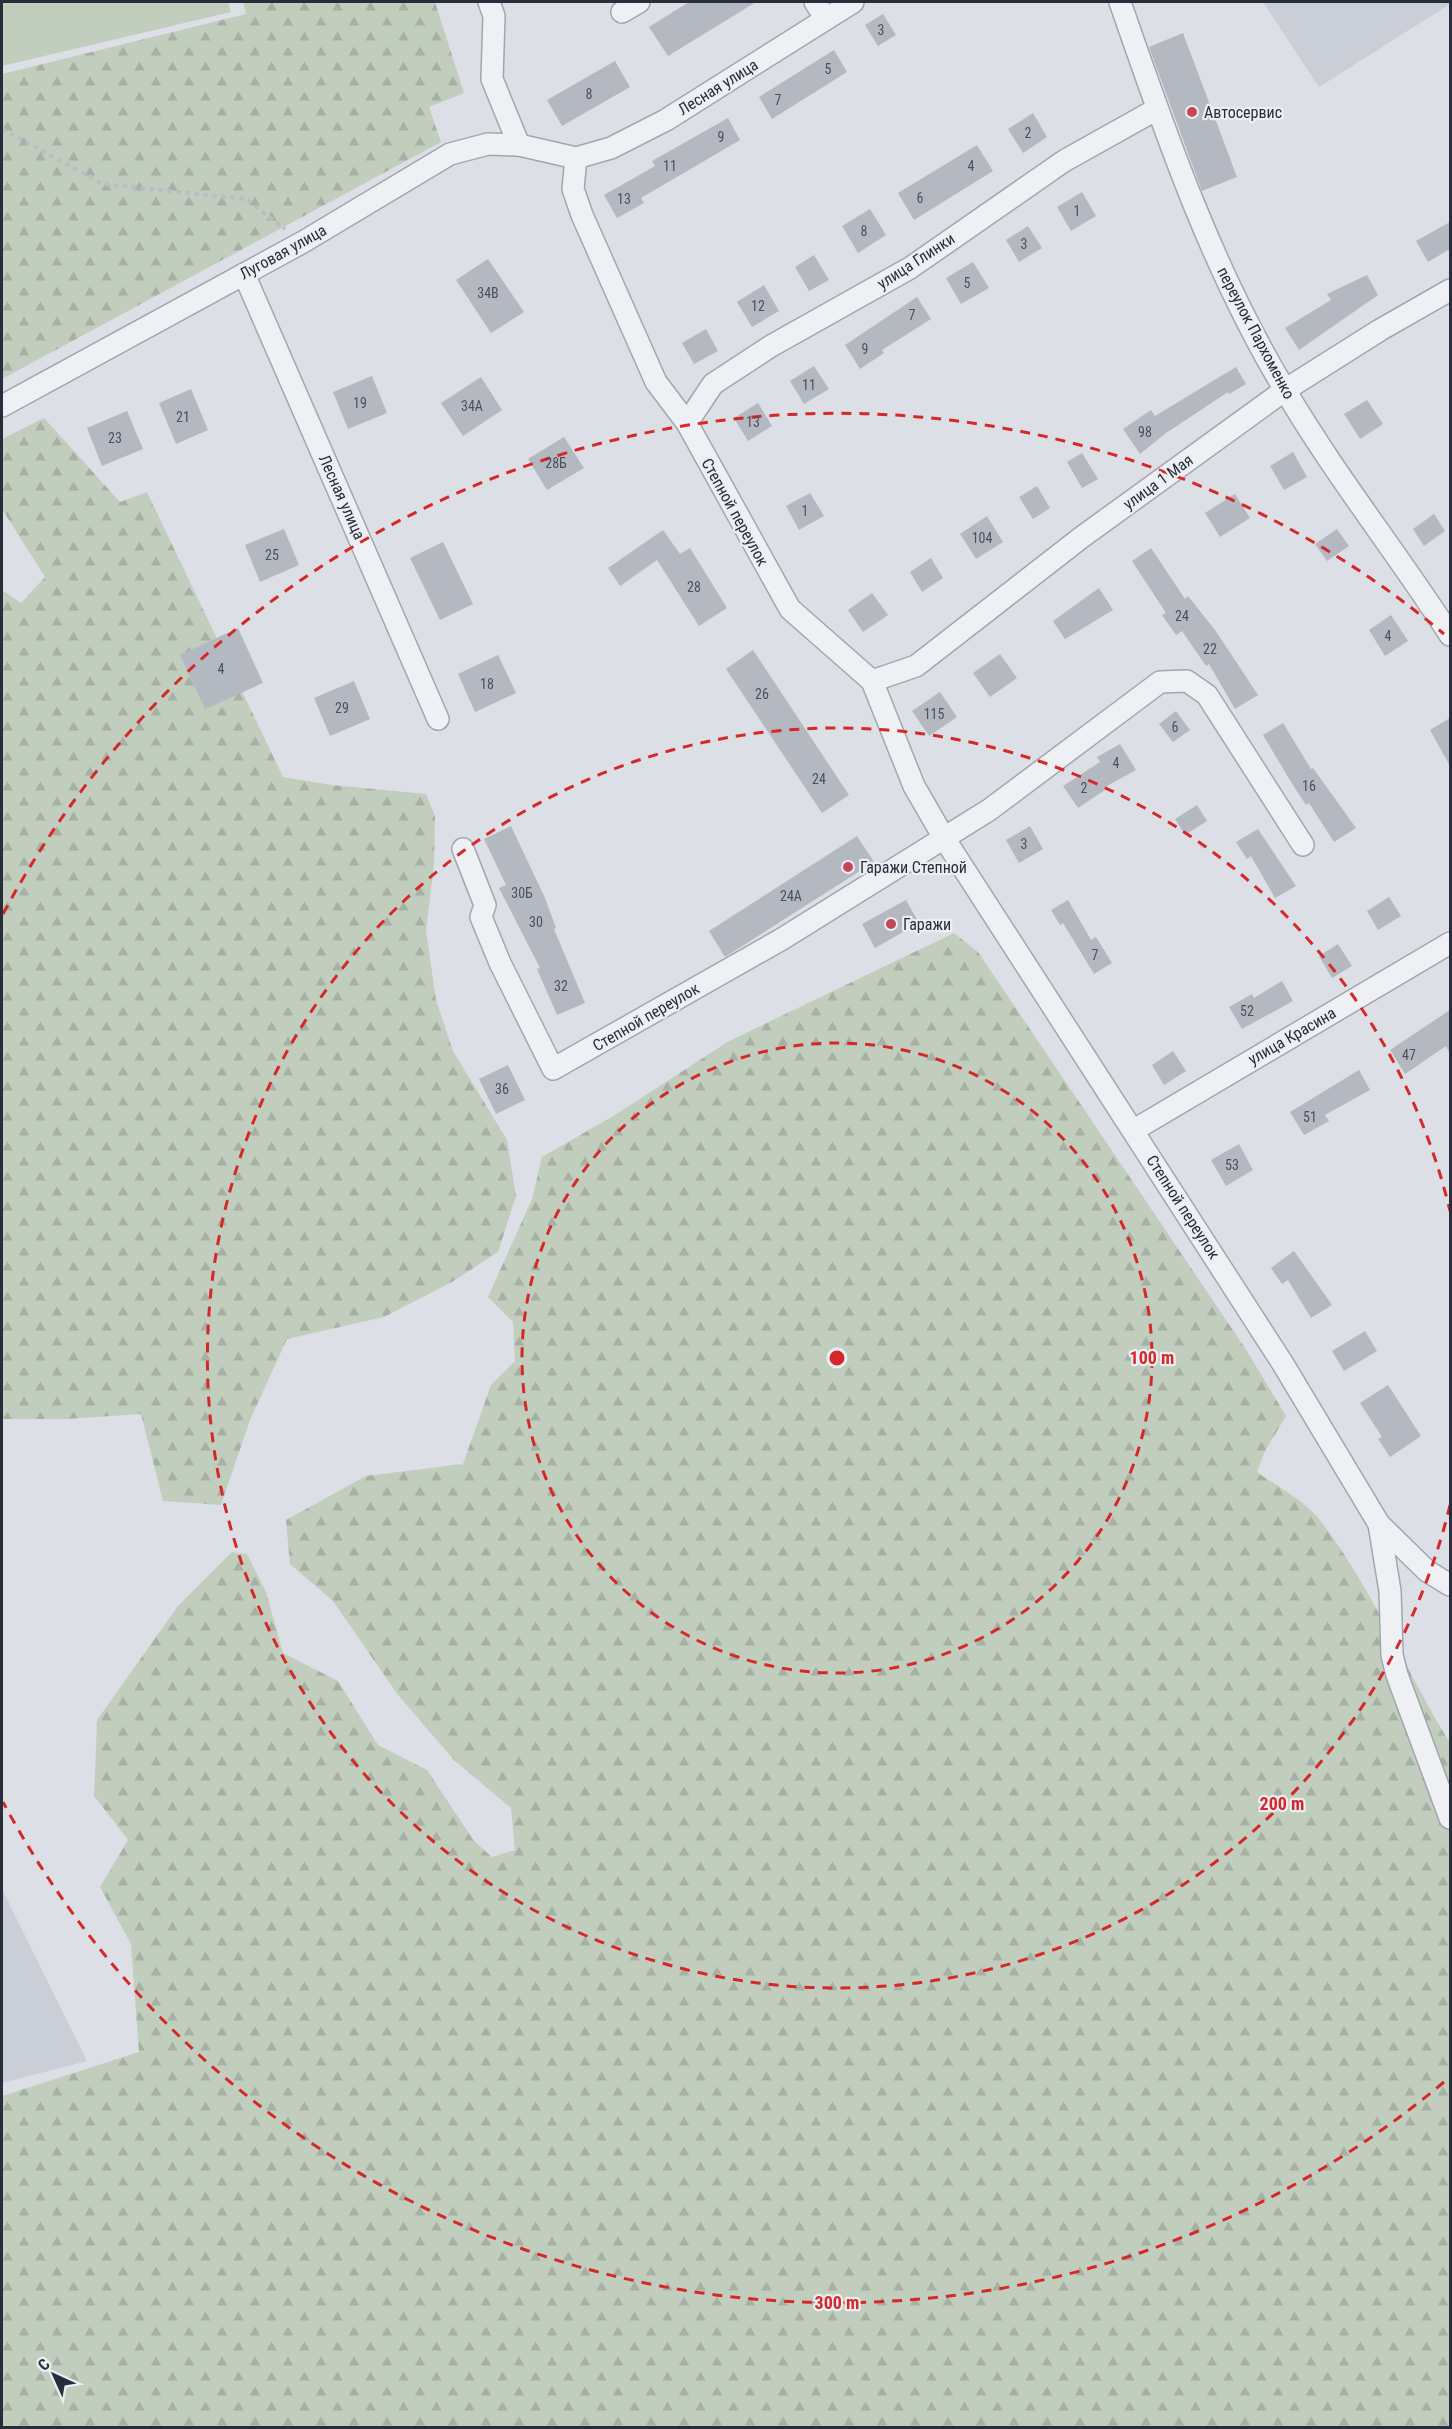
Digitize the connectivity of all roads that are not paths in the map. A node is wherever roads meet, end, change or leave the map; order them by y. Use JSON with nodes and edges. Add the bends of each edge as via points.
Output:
{"nodes":[{"id":1,"x":489,"y":2,"type":"edge"},
{"id":2,"x":853,"y":2,"type":"edge"},
{"id":3,"x":1120,"y":2,"type":"edge"},
{"id":4,"x":820,"y":10,"type":"edge"},
{"id":5,"x":1157,"y":109,"type":"junction"},
{"id":6,"x":519,"y":145,"type":"junction"},
{"id":7,"x":576,"y":158,"type":"junction"},
{"id":8,"x":244,"y":274,"type":"junction"},
{"id":9,"x":1450,"y":290,"type":"edge"},
{"id":10,"x":1285,"y":390,"type":"junction"},
{"id":11,"x":2,"y":406,"type":"edge"},
{"id":12,"x":687,"y":423,"type":"junction"},
{"id":13,"x":1449,"y":631,"type":"edge"},
{"id":14,"x":872,"y":681,"type":"junction"},
{"id":15,"x":438,"y":719,"type":"dead end"},
{"id":16,"x":944,"y":838,"type":"junction"},
{"id":17,"x":1303,"y":845,"type":"dead end"},
{"id":18,"x":463,"y":849,"type":"dead end"},
{"id":19,"x":1450,"y":943,"type":"edge"},
{"id":20,"x":1134,"y":1130,"type":"junction"},
{"id":21,"x":1379,"y":1524,"type":"junction"},
{"id":22,"x":1450,"y":1585,"type":"edge"},
{"id":23,"x":1450,"y":1818,"type":"edge"}],
"edges":[{"from":1,"to":6,"type":"street","via":[[494,16],[492,79]]},
{"from":2,"to":4,"type":"street","name":"Лесная улица"},
{"from":3,"to":5,"type":"street","name":"переулок Пархоменко"},
{"from":4,"to":7,"type":"street","name":"Лесная улица","via":[[666,120],[611,148]]},
{"from":5,"to":10,"type":"street","name":"переулок Пархоменко","via":[[1214,254]]},
{"from":5,"to":12,"type":"street","name":"улица Глинки","via":[[1064,161],[910,268],[771,346],[713,384]]},
{"from":6,"to":7,"type":"street","name":"Луговая улица"},
{"from":6,"to":8,"type":"street","name":"Луговая улица","via":[[488,144],[450,154]]},
{"from":7,"to":12,"type":"street","name":"Степной переулок","via":[[573,189],[582,215],[656,382]]},
{"from":8,"to":11,"type":"street","name":"Луговая улица"},
{"from":8,"to":15,"type":"street","name":"Лесная улица"},
{"from":9,"to":10,"type":"street","name":"улица 1 Мая"},
{"from":10,"to":13,"type":"street","name":"переулок Пархоменко"},
{"from":10,"to":14,"type":"street","name":"улица 1 Мая","via":[[1082,537],[916,666]]},
{"from":12,"to":14,"type":"street","name":"Степной переулок","via":[[790,609]]},
{"from":14,"to":16,"type":"street","name":"Степной переулок","via":[[914,786]]},
{"from":16,"to":17,"type":"street","name":"Степной переулок","via":[[1022,786],[1160,682],[1187,681],[1206,695]]},
{"from":16,"to":18,"type":"street","name":"Степной переулок","via":[[782,939],[553,1069],[484,926],[481,917],[485,905]]},
{"from":16,"to":20,"type":"street","name":"Степной переулок"},
{"from":19,"to":20,"type":"street","name":"улица Красина"},
{"from":20,"to":21,"type":"street","name":"Степной переулок"},
{"from":21,"to":22,"type":"street","name":"Степной переулок","via":[[1427,1571]]},
{"from":21,"to":23,"type":"street","via":[[1390,1591],[1394,1665]]}]}
